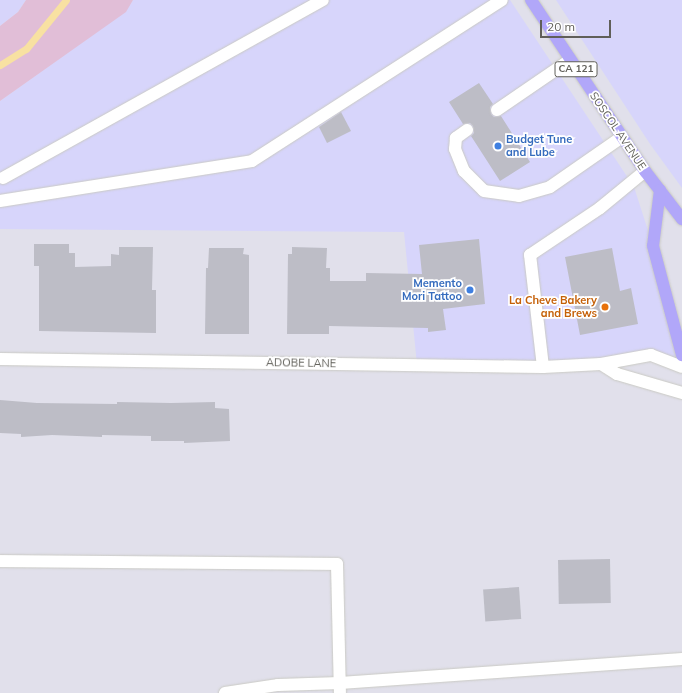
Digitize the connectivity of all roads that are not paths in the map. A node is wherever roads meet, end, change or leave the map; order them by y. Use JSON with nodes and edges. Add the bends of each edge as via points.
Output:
{"nodes":[{"id":1,"x":322,"y":0,"type":"edge"},
{"id":2,"x":502,"y":0,"type":"edge"},
{"id":3,"x":531,"y":0,"type":"edge"},
{"id":4,"x":570,"y":60,"type":"junction"},
{"id":5,"x":497,"y":110,"type":"dead end"},
{"id":6,"x":467,"y":130,"type":"dead end"},
{"id":7,"x":622,"y":137,"type":"junction"},
{"id":8,"x":646,"y":171,"type":"junction"},
{"id":9,"x":3,"y":178,"type":"dead end"},
{"id":10,"x":660,"y":190,"type":"junction"},
{"id":11,"x":0,"y":201,"type":"edge"},
{"id":12,"x":682,"y":219,"type":"edge"},
{"id":13,"x":682,"y":355,"type":"edge"},
{"id":14,"x":0,"y":359,"type":"edge"},
{"id":15,"x":601,"y":364,"type":"junction"},
{"id":16,"x":543,"y":367,"type":"junction"},
{"id":17,"x":682,"y":367,"type":"edge"},
{"id":18,"x":682,"y":393,"type":"edge"},
{"id":19,"x":0,"y":561,"type":"edge"},
{"id":20,"x":682,"y":660,"type":"edge"},
{"id":21,"x":340,"y":688,"type":"edge"},
{"id":22,"x":225,"y":693,"type":"edge"}],
"edges":[{"from":1,"to":9,"type":"street"},
{"from":2,"to":11,"type":"street","via":[[252,161]]},
{"from":3,"to":4,"type":"main road","name":"SOSCOL AVENUE","number":"CA 121"},
{"from":4,"to":5,"type":"street"},
{"from":4,"to":7,"type":"main road","name":"SOSCOL AVENUE","number":"CA 121"},
{"from":6,"to":7,"type":"street","via":[[456,138],[455,150],[464,171],[484,191],[519,196],[550,187]]},
{"from":7,"to":8,"type":"main road","name":"SOSCOL AVENUE","number":"CA 121"},
{"from":8,"to":10,"type":"main road","name":"SOSCOL AVENUE","number":"CA 121"},
{"from":8,"to":16,"type":"street","via":[[600,208],[530,255]]},
{"from":10,"to":12,"type":"main road","name":"SOSCOL AVENUE","number":"CA 121"},
{"from":10,"to":13,"type":"main road","via":[[653,246]]},
{"from":14,"to":16,"type":"street","name":"ADOBE LANE"},
{"from":15,"to":16,"type":"street","name":"ADOBE LANE"},
{"from":15,"to":17,"type":"street","name":"ADOBE LANE","via":[[652,355]]},
{"from":15,"to":18,"type":"street","via":[[617,374]]},
{"from":19,"to":21,"type":"street","via":[[337,564]]},
{"from":20,"to":21,"type":"street"},
{"from":21,"to":22,"type":"street","via":[[278,685]]}]}
